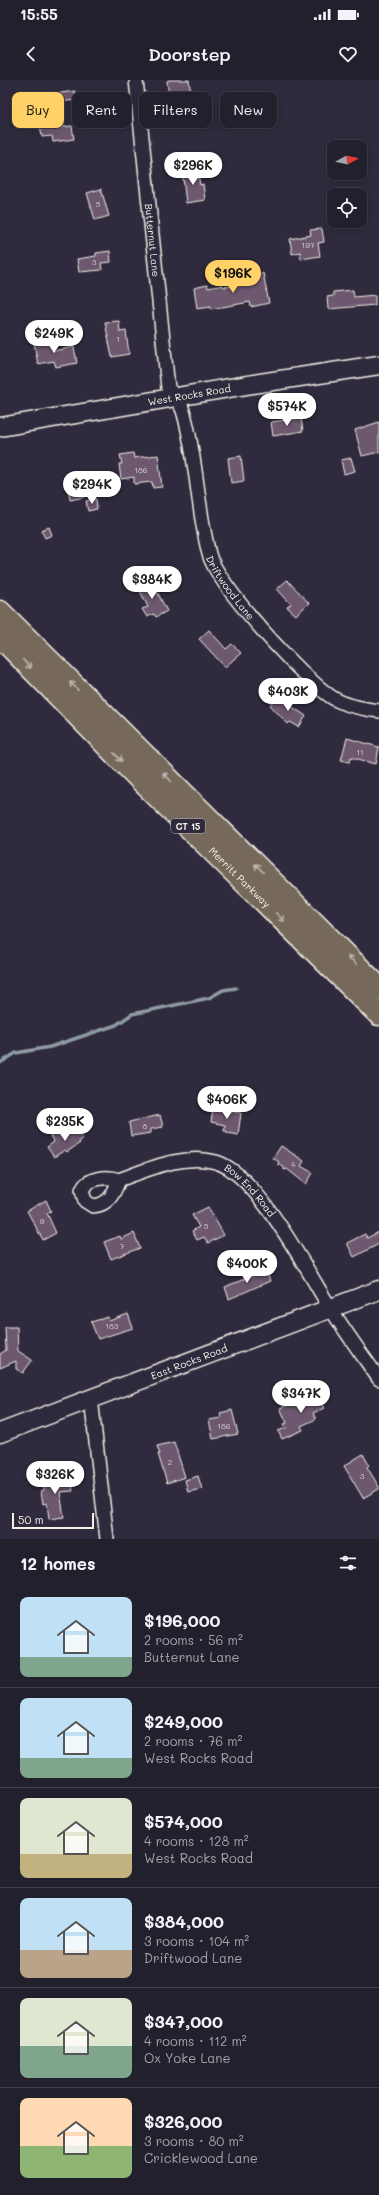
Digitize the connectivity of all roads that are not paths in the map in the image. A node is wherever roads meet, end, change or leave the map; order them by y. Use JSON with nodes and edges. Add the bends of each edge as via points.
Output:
{"nodes":[{"id":1,"x":136,"y":80,"type":"edge"},
{"id":2,"x":379,"y":365,"type":"edge"},
{"id":3,"x":176,"y":398,"type":"junction"},
{"id":4,"x":0,"y":427,"type":"edge"},
{"id":5,"x":0,"y":612,"type":"edge"},
{"id":6,"x":0,"y":636,"type":"edge"},
{"id":7,"x":379,"y":711,"type":"edge"},
{"id":8,"x":379,"y":988,"type":"edge"},
{"id":9,"x":379,"y":1014,"type":"edge"},
{"id":10,"x":119,"y":1180,"type":"dead end"},
{"id":11,"x":379,"y":1290,"type":"edge"},
{"id":12,"x":331,"y":1310,"type":"junction"},
{"id":13,"x":379,"y":1379,"type":"edge"},
{"id":14,"x":91,"y":1398,"type":"junction"},
{"id":15,"x":0,"y":1434,"type":"edge"},
{"id":16,"x":107,"y":1539,"type":"edge"}],
"edges":[{"from":1,"to":3,"type":"street","name":"Butternut Lane","via":[[168,388]]},
{"from":2,"to":3,"type":"street","name":"West Rocks Road"},
{"from":3,"to":4,"type":"street","name":"West Rocks Road"},
{"from":3,"to":7,"type":"street","name":"Driftwood Lane","via":[[184,412],[209,555],[222,580],[271,640],[319,687],[343,703]]},
{"from":8,"to":5,"type":"highway","name":"Merritt Parkway","number":"CT 15","one_way":true},
{"from":6,"to":9,"type":"highway","name":"Merritt Parkway","number":"CT 15","one_way":true,"via":[[140,779]]},
{"from":10,"to":12,"type":"street","name":"Bow End Road","via":[[157,1166],[188,1160],[215,1162],[234,1171],[282,1228]]},
{"from":11,"to":12,"type":"street","name":"East Rocks Road"},
{"from":12,"to":13,"type":"street","name":"Bow End Road"},
{"from":12,"to":14,"type":"street","name":"East Rocks Road"},
{"from":14,"to":15,"type":"street","name":"East Rocks Road"},
{"from":14,"to":16,"type":"street"}]}
